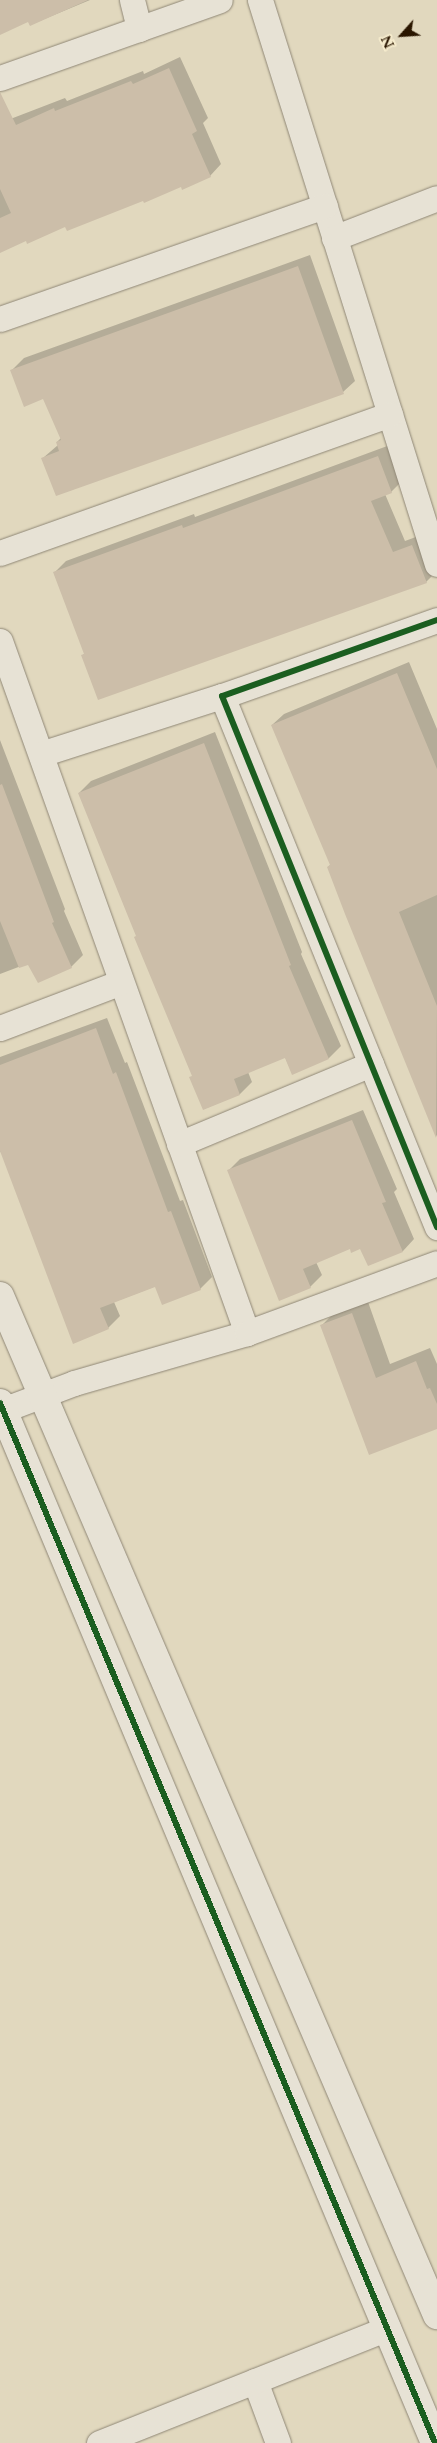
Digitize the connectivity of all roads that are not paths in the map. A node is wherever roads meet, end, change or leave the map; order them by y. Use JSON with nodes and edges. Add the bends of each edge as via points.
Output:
{"nodes":[{"id":1,"x":132,"y":0,"type":"edge"},
{"id":2,"x":220,"y":0,"type":"edge"},
{"id":3,"x":260,"y":0,"type":"edge"},
{"id":4,"x":139,"y":29,"type":"junction"},
{"id":5,"x":0,"y":78,"type":"edge"},
{"id":6,"x":437,"y":198,"type":"edge"},
{"id":7,"x":325,"y":206,"type":"junction"},
{"id":8,"x":334,"y":238,"type":"junction"},
{"id":9,"x":0,"y":319,"type":"edge"},
{"id":10,"x":390,"y":414,"type":"junction"},
{"id":11,"x":0,"y":553,"type":"edge"},
{"id":12,"x":437,"y":564,"type":"edge"},
{"id":13,"x":437,"y":620,"type":"edge"},
{"id":14,"x":0,"y":641,"type":"edge"},
{"id":15,"x":222,"y":696,"type":"junction"},
{"id":16,"x":41,"y":754,"type":"junction"},
{"id":17,"x":121,"y":982,"type":"junction"},
{"id":18,"x":0,"y":1028,"type":"edge"},
{"id":19,"x":371,"y":1064,"type":"junction"},
{"id":20,"x":179,"y":1144,"type":"junction"},
{"id":21,"x":437,"y":1227,"type":"edge"},
{"id":22,"x":437,"y":1262,"type":"edge"},
{"id":23,"x":0,"y":1296,"type":"edge"},
{"id":24,"x":247,"y":1333,"type":"junction"},
{"id":25,"x":42,"y":1393,"type":"junction"},
{"id":26,"x":1,"y":1408,"type":"edge"},
{"id":27,"x":436,"y":2311,"type":"edge"},
{"id":28,"x":388,"y":2328,"type":"junction"},
{"id":29,"x":255,"y":2381,"type":"junction"},
{"id":30,"x":99,"y":2443,"type":"edge"},
{"id":31,"x":278,"y":2443,"type":"edge"},
{"id":32,"x":435,"y":2443,"type":"edge"}],
"edges":[{"from":1,"to":4,"type":"street"},
{"from":2,"to":4,"type":"street"},
{"from":3,"to":7,"type":"street"},
{"from":4,"to":5,"type":"street"},
{"from":6,"to":8,"type":"street"},
{"from":7,"to":8,"type":"street"},
{"from":7,"to":9,"type":"street"},
{"from":8,"to":10,"type":"street"},
{"from":10,"to":11,"type":"street"},
{"from":10,"to":12,"type":"street"},
{"from":13,"to":15,"type":"street"},
{"from":14,"to":16,"type":"street"},
{"from":15,"to":16,"type":"street"},
{"from":15,"to":19,"type":"street"},
{"from":16,"to":17,"type":"street"},
{"from":17,"to":18,"type":"street"},
{"from":17,"to":20,"type":"street"},
{"from":19,"to":20,"type":"street"},
{"from":19,"to":21,"type":"street"},
{"from":20,"to":24,"type":"street"},
{"from":22,"to":24,"type":"street"},
{"from":23,"to":25,"type":"street"},
{"from":24,"to":25,"type":"street"},
{"from":25,"to":26,"type":"street"},
{"from":25,"to":27,"type":"street"},
{"from":26,"to":28,"type":"street"},
{"from":28,"to":29,"type":"street"},
{"from":28,"to":32,"type":"street"},
{"from":29,"to":30,"type":"street"},
{"from":29,"to":31,"type":"street"}]}
